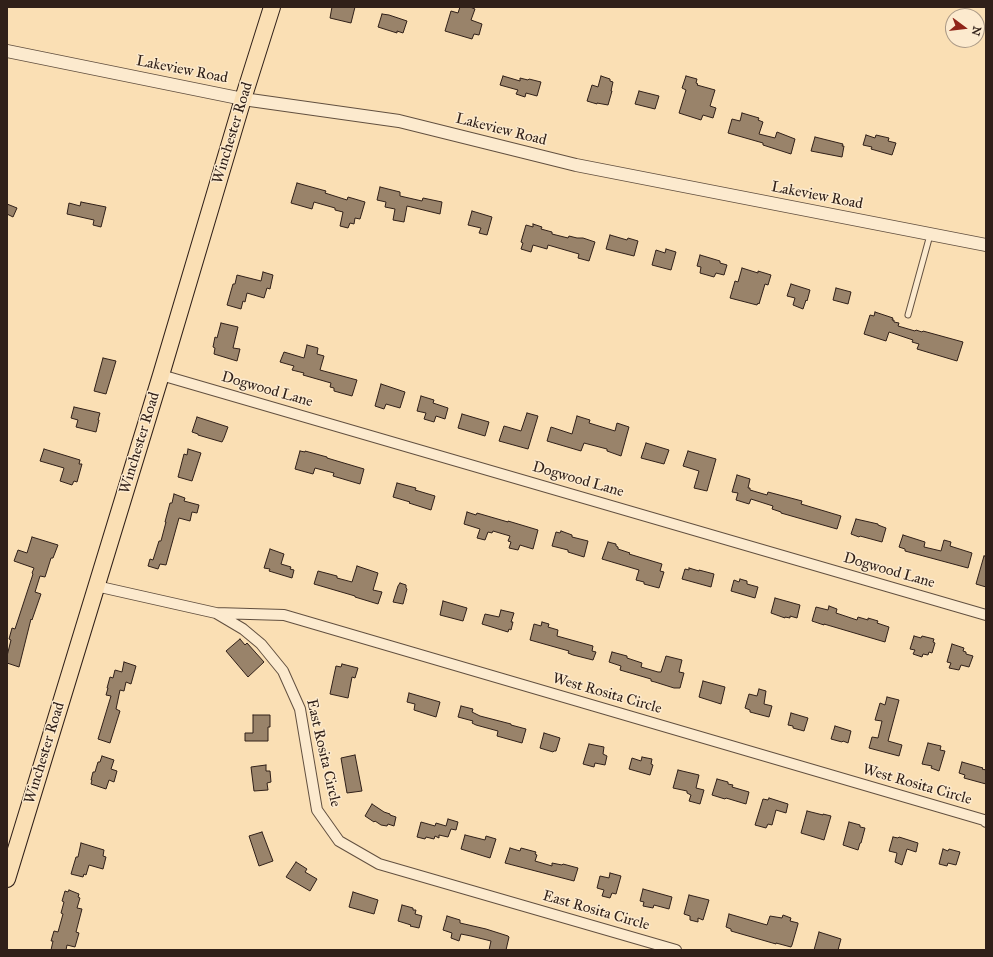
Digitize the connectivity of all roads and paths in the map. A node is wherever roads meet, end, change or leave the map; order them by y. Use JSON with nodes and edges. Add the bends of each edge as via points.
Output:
{"nodes":[{"id":1,"x":272,"y":7,"type":"edge"},
{"id":2,"x":7,"y":51,"type":"edge"},
{"id":3,"x":243,"y":99,"type":"junction"},
{"id":4,"x":930,"y":234,"type":"junction"},
{"id":5,"x":986,"y":245,"type":"edge"},
{"id":6,"x":908,"y":315,"type":"dead end"},
{"id":7,"x":161,"y":375,"type":"junction"},
{"id":8,"x":96,"y":586,"type":"junction"},
{"id":9,"x":216,"y":613,"type":"junction"},
{"id":10,"x":986,"y":615,"type":"edge"},
{"id":11,"x":986,"y":822,"type":"edge"},
{"id":12,"x":7,"y":879,"type":"edge"},
{"id":13,"x":676,"y":950,"type":"edge"}],
"edges":[{"from":1,"to":3,"type":"main road","name":"Winchester Road"},
{"from":2,"to":3,"type":"street","name":"Lakeview Road"},
{"from":3,"to":4,"type":"street","name":"Lakeview Road","via":[[399,121],[576,164]]},
{"from":3,"to":7,"type":"main road","name":"Winchester Road"},
{"from":4,"to":5,"type":"street","name":"Lakeview Road"},
{"from":4,"to":6,"type":"lane"},
{"from":7,"to":8,"type":"main road","name":"Winchester Road"},
{"from":7,"to":10,"type":"street","name":"Dogwood Lane"},
{"from":8,"to":9,"type":"street","name":"East Rosita Circle"},
{"from":8,"to":12,"type":"main road","name":"Winchester Road"},
{"from":9,"to":11,"type":"street","name":"West Rosita Circle","via":[[284,616]]},
{"from":9,"to":13,"type":"street","name":"East Rosita Circle","via":[[243,629],[261,644],[283,671],[300,708],[317,810],[339,840],[380,864]]}]}
